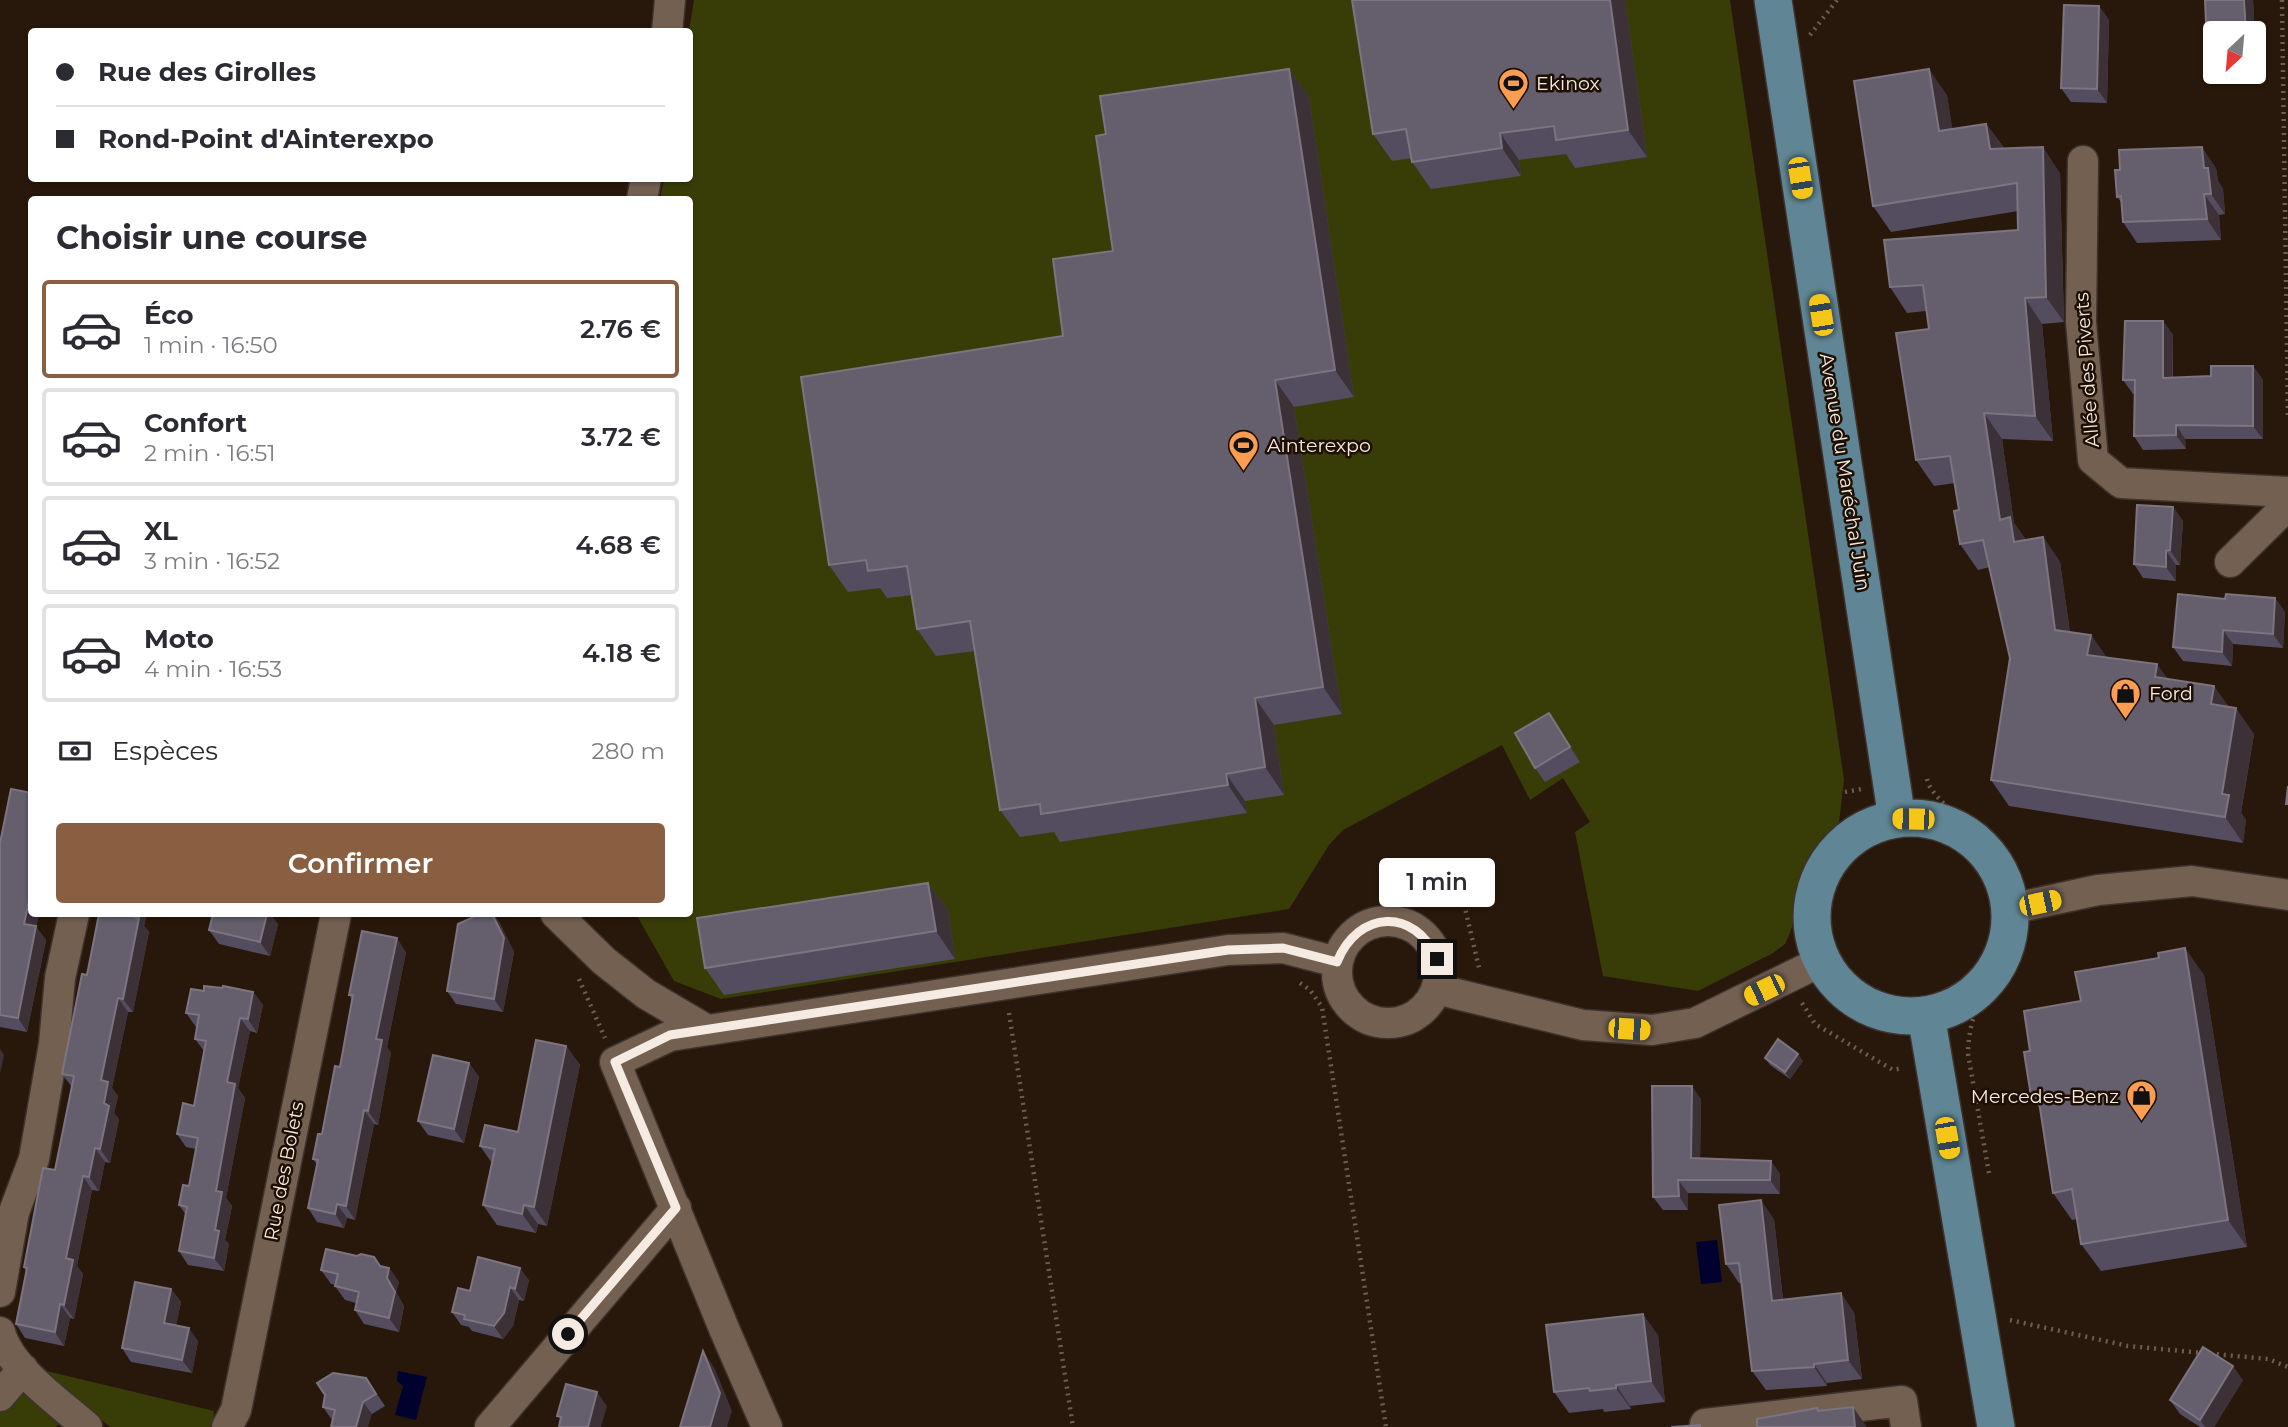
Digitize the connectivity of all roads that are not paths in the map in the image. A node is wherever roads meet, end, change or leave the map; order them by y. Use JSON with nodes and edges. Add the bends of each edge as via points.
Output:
{"nodes":[{"id":1,"x":670,"y":0,"type":"edge"},
{"id":2,"x":1773,"y":0,"type":"edge"},
{"id":3,"x":667,"y":28,"type":"edge"},
{"id":4,"x":2082,"y":161,"type":"dead end"},
{"id":5,"x":2288,"y":492,"type":"edge"},
{"id":6,"x":2288,"y":505,"type":"edge"},
{"id":7,"x":2231,"y":562,"type":"dead end"},
{"id":8,"x":1897,"y":819,"type":"junction"},
{"id":9,"x":2288,"y":895,"type":"edge"},
{"id":10,"x":2010,"y":909,"type":"junction"},
{"id":11,"x":73,"y":917,"type":"edge"},
{"id":12,"x":335,"y":917,"type":"edge"},
{"id":13,"x":559,"y":917,"type":"edge"},
{"id":14,"x":1822,"y":961,"type":"junction"},
{"id":15,"x":1337,"y":962,"type":"junction"},
{"id":16,"x":1436,"y":989,"type":"junction"},
{"id":17,"x":1926,"y":1015,"type":"junction"},
{"id":18,"x":707,"y":1030,"type":"junction"},
{"id":19,"x":676,"y":1208,"type":"junction"},
{"id":20,"x":0,"y":1292,"type":"edge"},
{"id":21,"x":0,"y":1332,"type":"edge"},
{"id":22,"x":23,"y":1369,"type":"junction"},
{"id":23,"x":0,"y":1396,"type":"edge"},
{"id":24,"x":1705,"y":1424,"type":"dead end"},
{"id":25,"x":87,"y":1427,"type":"edge"},
{"id":26,"x":227,"y":1427,"type":"edge"},
{"id":27,"x":490,"y":1427,"type":"edge"},
{"id":28,"x":767,"y":1427,"type":"edge"},
{"id":29,"x":1906,"y":1427,"type":"edge"},
{"id":30,"x":1996,"y":1427,"type":"edge"}],
"edges":[{"from":1,"to":3,"type":"street"},
{"from":2,"to":8,"type":"main road","name":"Avenue du Maréchal Juin"},
{"from":4,"to":5,"type":"street","name":"Allée des Piverts","via":[[2081,322],[2093,460],[2121,483]]},
{"from":6,"to":7,"type":"street"},
{"from":8,"to":10,"type":"main road","via":[[1929,819],[1960,830],[1994,863]]},
{"from":8,"to":14,"type":"main road","via":[[1866,828],[1839,848],[1821,875],[1812,907],[1814,940]]},
{"from":9,"to":10,"type":"street","via":[[2192,881],[2098,890]]},
{"from":10,"to":17,"type":"main road","via":[[2002,958],[1989,979],[1950,1009]]},
{"from":11,"to":20,"type":"street","via":[[34,1159],[14,1212]]},
{"from":12,"to":26,"type":"street","name":"Rue des Bolets","via":[[236,1410]]},
{"from":13,"to":18,"type":"street","via":[[646,994]]},
{"from":14,"to":16,"type":"street","via":[[1695,1023],[1652,1030],[1583,1025]]},
{"from":14,"to":17,"type":"main road","via":[[1834,981],[1874,1009],[1900,1016]]},
{"from":15,"to":16,"type":"street","via":[[1341,993],[1350,1006],[1379,1022],[1414,1016]]},
{"from":15,"to":16,"type":"street","via":[[1352,935],[1364,926],[1394,922],[1409,926],[1422,934],[1434,952],[1439,974]]},
{"from":15,"to":18,"type":"street","via":[[1290,950],[1228,950]]},
{"from":17,"to":30,"type":"main road","via":[[1951,1058],[1999,1314]]},
{"from":18,"to":19,"type":"street","via":[[670,1035],[615,1062]]},
{"from":19,"to":27,"type":"street"},
{"from":19,"to":28,"type":"street"},
{"from":21,"to":22,"type":"street","via":[[3,1344]]},
{"from":22,"to":23,"type":"street"},
{"from":22,"to":25,"type":"street"},
{"from":24,"to":29,"type":"street","via":[[1902,1401]]}]}
